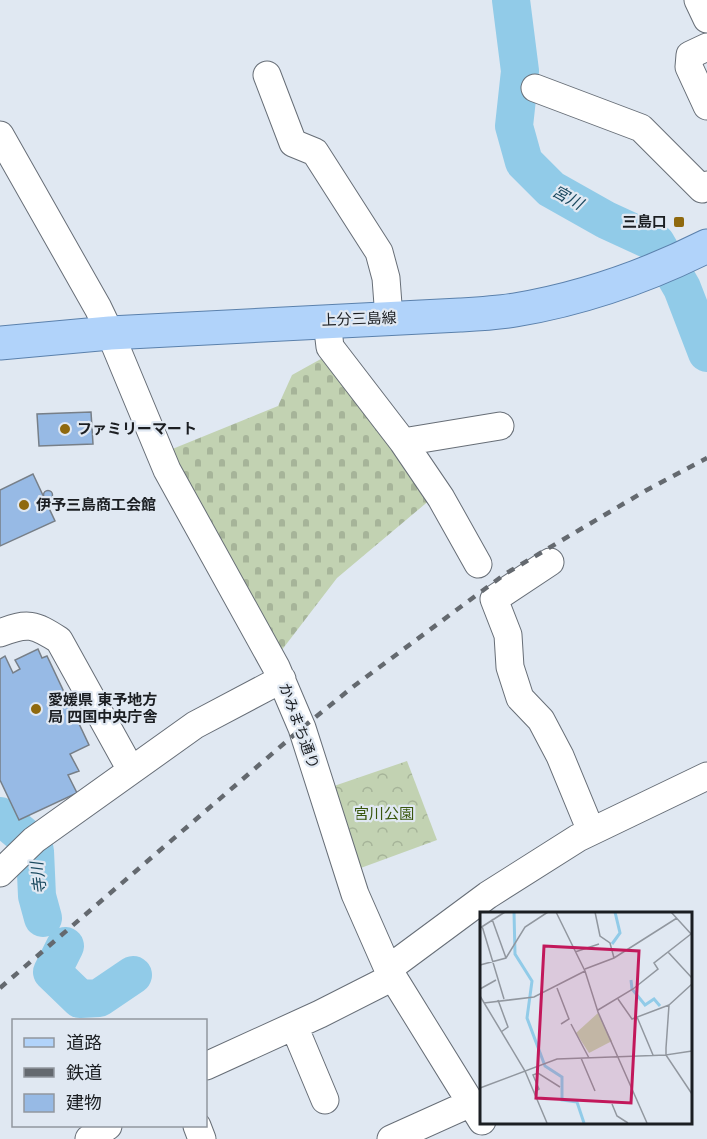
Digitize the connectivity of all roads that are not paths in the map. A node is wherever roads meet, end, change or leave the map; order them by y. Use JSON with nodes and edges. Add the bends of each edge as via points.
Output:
{"nodes":[{"id":1,"x":699,"y":0,"type":"edge"},
{"id":2,"x":707,"y":19,"type":"edge"},
{"id":3,"x":707,"y":47,"type":"edge"},
{"id":4,"x":267,"y":75,"type":"dead end"},
{"id":5,"x":535,"y":88,"type":"dead end"},
{"id":6,"x":707,"y":106,"type":"edge"},
{"id":7,"x":0,"y":135,"type":"edge"},
{"id":8,"x":707,"y":186,"type":"edge"},
{"id":9,"x":693,"y":253,"type":"edge"},
{"id":10,"x":389,"y":318,"type":"junction"},
{"id":11,"x":327,"y":321,"type":"junction"},
{"id":12,"x":110,"y":333,"type":"junction"},
{"id":13,"x":0,"y":343,"type":"edge"},
{"id":14,"x":500,"y":426,"type":"dead end"},
{"id":15,"x":403,"y":442,"type":"junction"},
{"id":16,"x":550,"y":562,"type":"dead end"},
{"id":17,"x":478,"y":564,"type":"dead end"},
{"id":18,"x":0,"y":633,"type":"edge"},
{"id":19,"x":282,"y":679,"type":"junction"},
{"id":20,"x":131,"y":770,"type":"junction"},
{"id":21,"x":707,"y":776,"type":"edge"},
{"id":22,"x":591,"y":831,"type":"junction"},
{"id":23,"x":0,"y":873,"type":"edge"},
{"id":24,"x":391,"y":973,"type":"junction"},
{"id":25,"x":294,"y":1026,"type":"junction"},
{"id":26,"x":207,"y":1066,"type":"edge"},
{"id":27,"x":325,"y":1100,"type":"dead end"},
{"id":28,"x":479,"y":1115,"type":"edge"},
{"id":29,"x":484,"y":1124,"type":"edge"},
{"id":30,"x":105,"y":1127,"type":"edge"},
{"id":31,"x":88,"y":1139,"type":"edge"},
{"id":32,"x":391,"y":1139,"type":"edge"},
{"id":33,"x":493,"y":1139,"type":"edge"}],
"edges":[{"from":1,"to":2,"type":"street"},
{"from":3,"to":6,"type":"street","via":[[690,55],[689,67]]},
{"from":4,"to":10,"type":"street","via":[[292,143],[315,152],[379,252],[386,278]]},
{"from":5,"to":8,"type":"street","via":[[641,128],[702,189]]},
{"from":7,"to":12,"type":"street","name":"かみまち通り"},
{"from":9,"to":10,"type":"main road","name":"上分三島線","via":[[646,274],[568,299],[514,310]]},
{"from":10,"to":11,"type":"main road","name":"上分三島線"},
{"from":11,"to":12,"type":"main road","name":"上分三島線"},
{"from":11,"to":15,"type":"street","via":[[330,347]]},
{"from":12,"to":13,"type":"main road","name":"上分三島線"},
{"from":12,"to":19,"type":"street","name":"かみまち通り","via":[[167,470]]},
{"from":14,"to":15,"type":"street"},
{"from":15,"to":17,"type":"street","via":[[441,498]]},
{"from":16,"to":22,"type":"street","via":[[494,599],[508,635],[510,667],[520,698],[541,720]]},
{"from":18,"to":20,"type":"street","via":[[21,625],[40,628],[59,640]]},
{"from":19,"to":20,"type":"street","via":[[195,725]]},
{"from":19,"to":24,"type":"street","name":"かみまち通り","via":[[302,728],[355,894]]},
{"from":20,"to":23,"type":"street","via":[[29,844]]},
{"from":21,"to":22,"type":"street"},
{"from":22,"to":24,"type":"street","via":[[488,895]]},
{"from":24,"to":25,"type":"street"},
{"from":24,"to":28,"type":"street","name":"かみまち通り"},
{"from":25,"to":26,"type":"street"},
{"from":25,"to":27,"type":"street"},
{"from":28,"to":32,"type":"street"},
{"from":29,"to":33,"type":"street","name":"かみまち通り"},
{"from":30,"to":31,"type":"street"}]}
